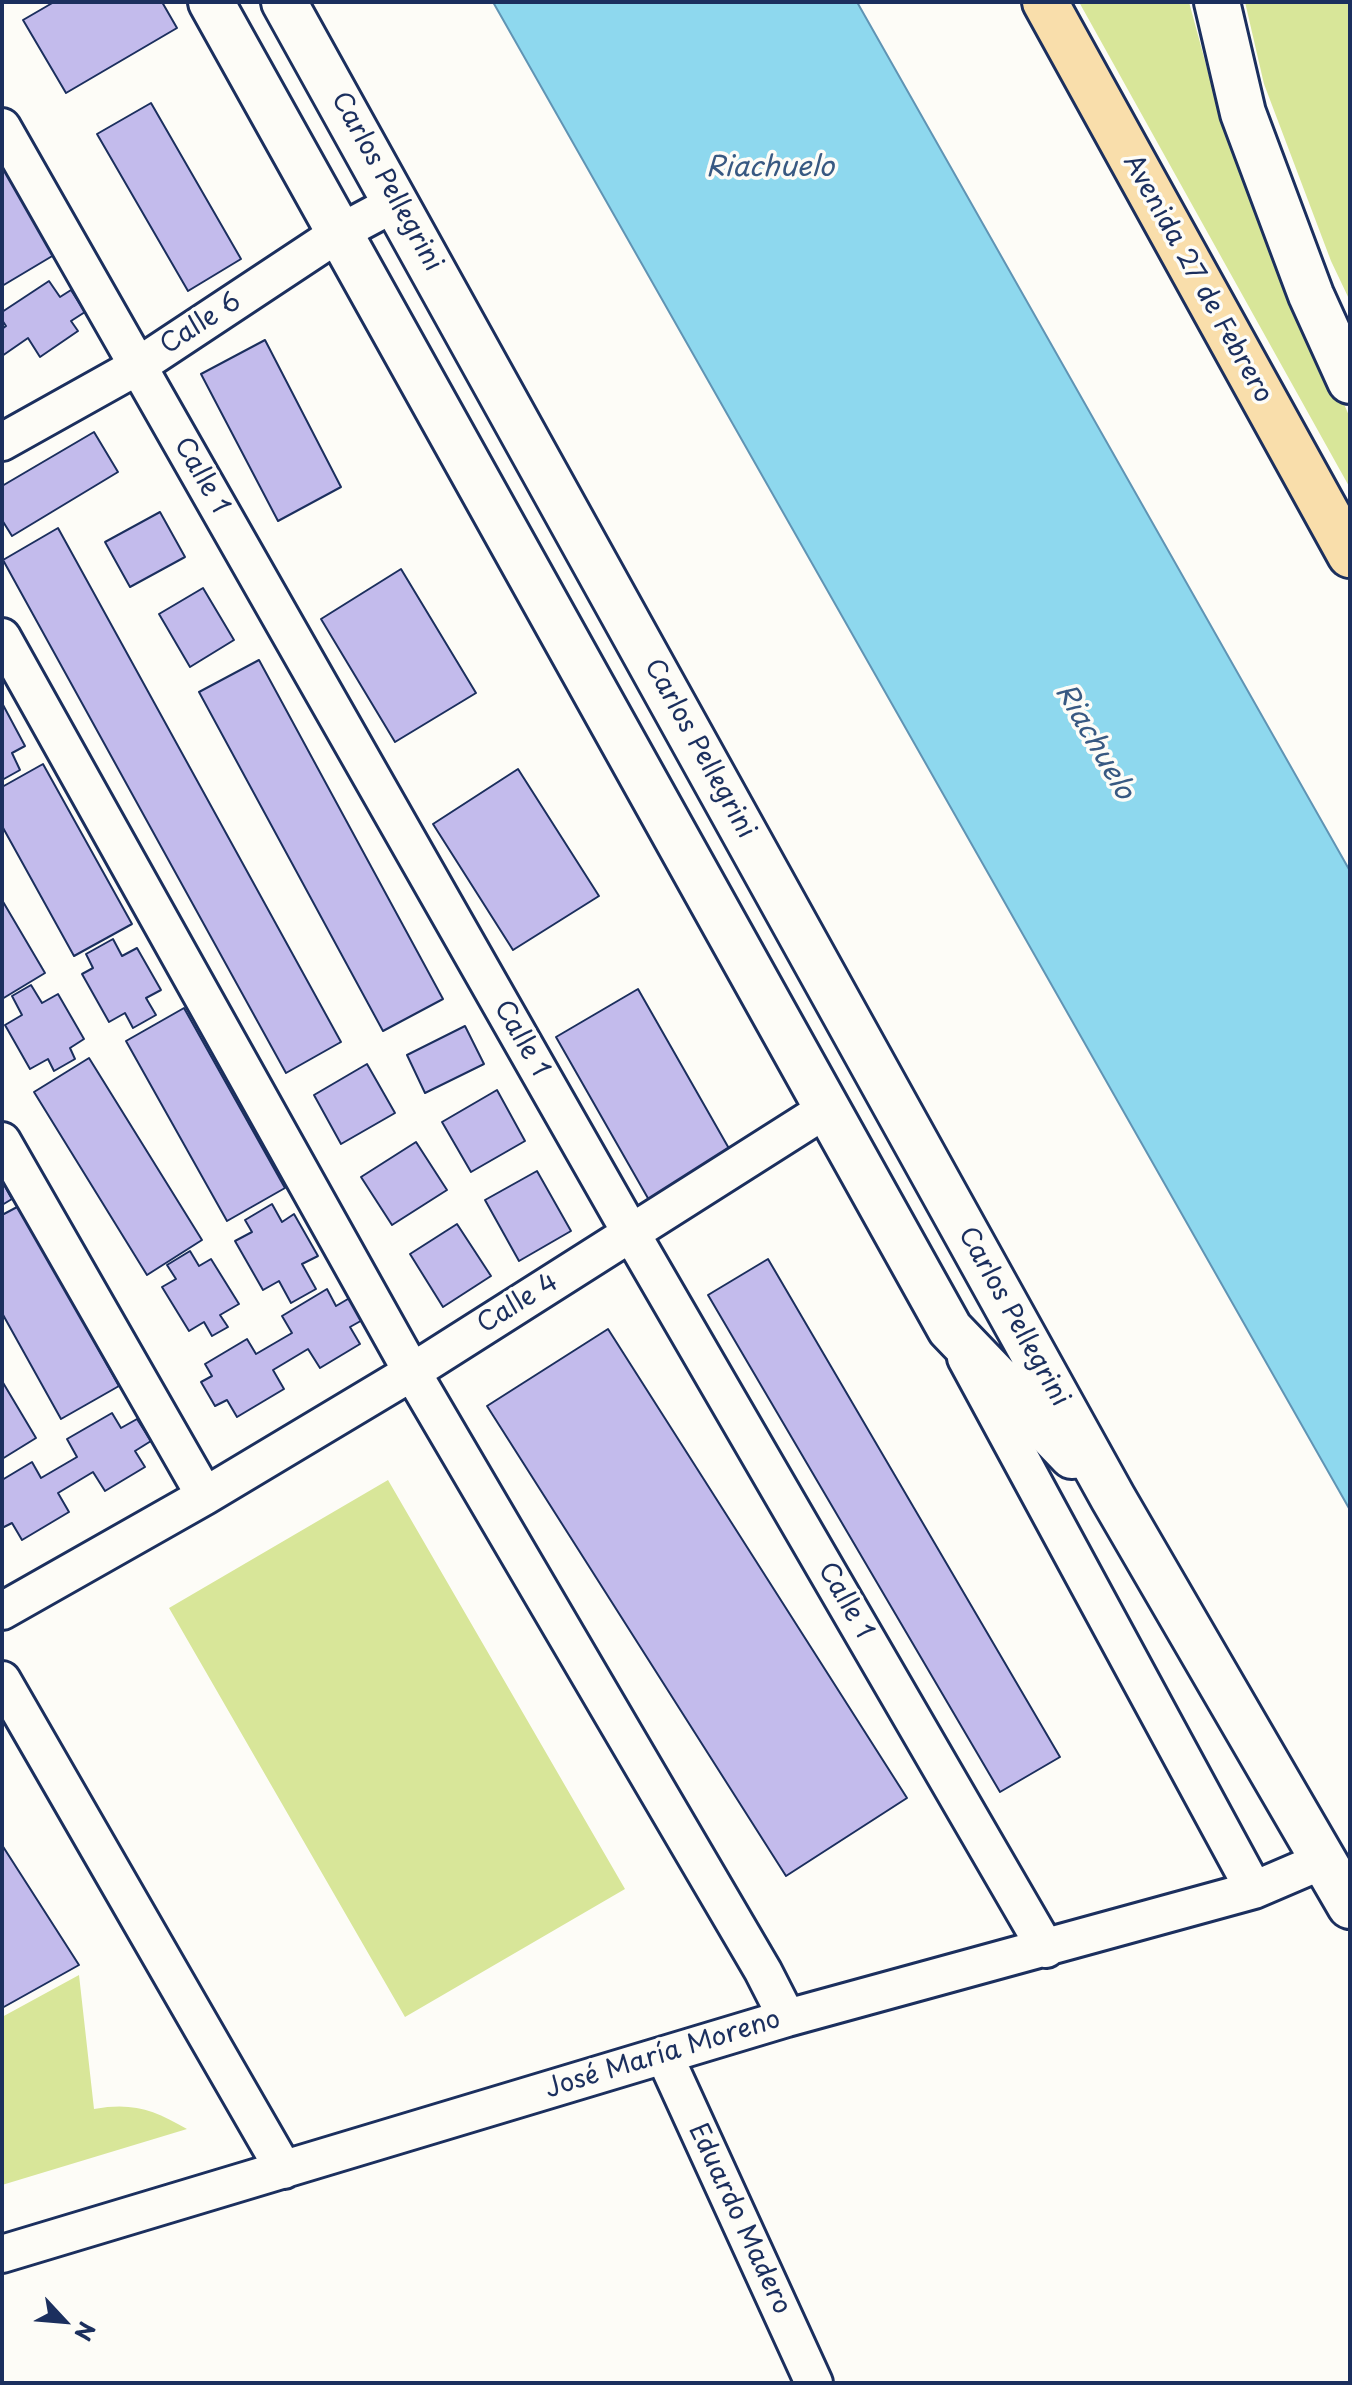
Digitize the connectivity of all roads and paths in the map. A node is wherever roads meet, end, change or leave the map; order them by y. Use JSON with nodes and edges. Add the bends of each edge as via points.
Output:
{"nodes":[{"id":1,"x":211,"y":2,"type":"edge"},
{"id":2,"x":284,"y":2,"type":"edge"},
{"id":3,"x":1045,"y":2,"type":"edge"},
{"id":4,"x":1217,"y":2,"type":"edge"},
{"id":5,"x":2,"y":127,"type":"edge"},
{"id":6,"x":397,"y":202,"type":"junction"},
{"id":7,"x":339,"y":233,"type":"junction"},
{"id":8,"x":138,"y":366,"type":"junction"},
{"id":9,"x":1350,"y":381,"type":"edge"},
{"id":10,"x":2,"y":442,"type":"edge"},
{"id":11,"x":1350,"y":555,"type":"edge"},
{"id":12,"x":2,"y":637,"type":"edge"},
{"id":13,"x":828,"y":1108,"type":"junction"},
{"id":14,"x":2,"y":1141,"type":"edge"},
{"id":15,"x":631,"y":1233,"type":"junction"},
{"id":16,"x":950,"y":1329,"type":"junction"},
{"id":17,"x":412,"y":1372,"type":"junction"},
{"id":18,"x":205,"y":1496,"type":"junction"},
{"id":19,"x":1113,"y":1498,"type":"junction"},
{"id":20,"x":2,"y":1611,"type":"edge"},
{"id":21,"x":2,"y":1680,"type":"edge"},
{"id":22,"x":1324,"y":1860,"type":"junction"},
{"id":23,"x":1254,"y":1890,"type":"junction"},
{"id":24,"x":1350,"y":1906,"type":"edge"},
{"id":25,"x":1046,"y":1949,"type":"junction"},
{"id":26,"x":787,"y":2018,"type":"junction"},
{"id":27,"x":664,"y":2055,"type":"junction"},
{"id":28,"x":284,"y":2170,"type":"junction"},
{"id":29,"x":2,"y":2254,"type":"edge"},
{"id":30,"x":814,"y":2383,"type":"edge"}],
"edges":[{"from":1,"to":7,"type":"main road","name":"Carlos Pellegrini"},
{"from":2,"to":6,"type":"main road","name":"Carlos Pellegrini"},
{"from":3,"to":11,"type":"main road","name":"Avenida 27 de Febrero"},
{"from":4,"to":9,"type":"main road","via":[[1243,113],[1311,295]]},
{"from":5,"to":8,"type":"street","name":"Calle 1"},
{"from":6,"to":7,"type":"street","name":"Calle 6"},
{"from":6,"to":19,"type":"main road","name":"Carlos Pellegrini"},
{"from":7,"to":8,"type":"street","name":"Calle 6"},
{"from":7,"to":13,"type":"main road","name":"Carlos Pellegrini"},
{"from":8,"to":10,"type":"street","name":"Calle 6"},
{"from":8,"to":15,"type":"street","name":"Calle 1"},
{"from":12,"to":17,"type":"street"},
{"from":13,"to":15,"type":"street","name":"Calle 4"},
{"from":13,"to":16,"type":"main road","name":"Carlos Pellegrini"},
{"from":14,"to":18,"type":"street"},
{"from":15,"to":17,"type":"street","name":"Calle 4"},
{"from":15,"to":25,"type":"street","name":"Calle 1"},
{"from":16,"to":19,"type":"main road","name":"Carlos Pellegrini"},
{"from":16,"to":23,"type":"street","name":"Carlos Pellegrini"},
{"from":17,"to":18,"type":"street","name":"Calle 4"},
{"from":17,"to":26,"type":"street"},
{"from":18,"to":20,"type":"street","name":"Calle 4"},
{"from":19,"to":22,"type":"main road","name":"Carlos Pellegrini"},
{"from":21,"to":28,"type":"street"},
{"from":22,"to":23,"type":"street","name":"José María Moreno"},
{"from":22,"to":24,"type":"main road","name":"Carlos Pellegrini"},
{"from":23,"to":25,"type":"street","name":"José María Moreno"},
{"from":25,"to":26,"type":"street","name":"José María Moreno"},
{"from":26,"to":27,"type":"street","name":"José María Moreno"},
{"from":27,"to":28,"type":"street","name":"José María Moreno"},
{"from":27,"to":30,"type":"street","name":"Eduardo Madero"},
{"from":28,"to":29,"type":"street","name":"José María Moreno"}]}
